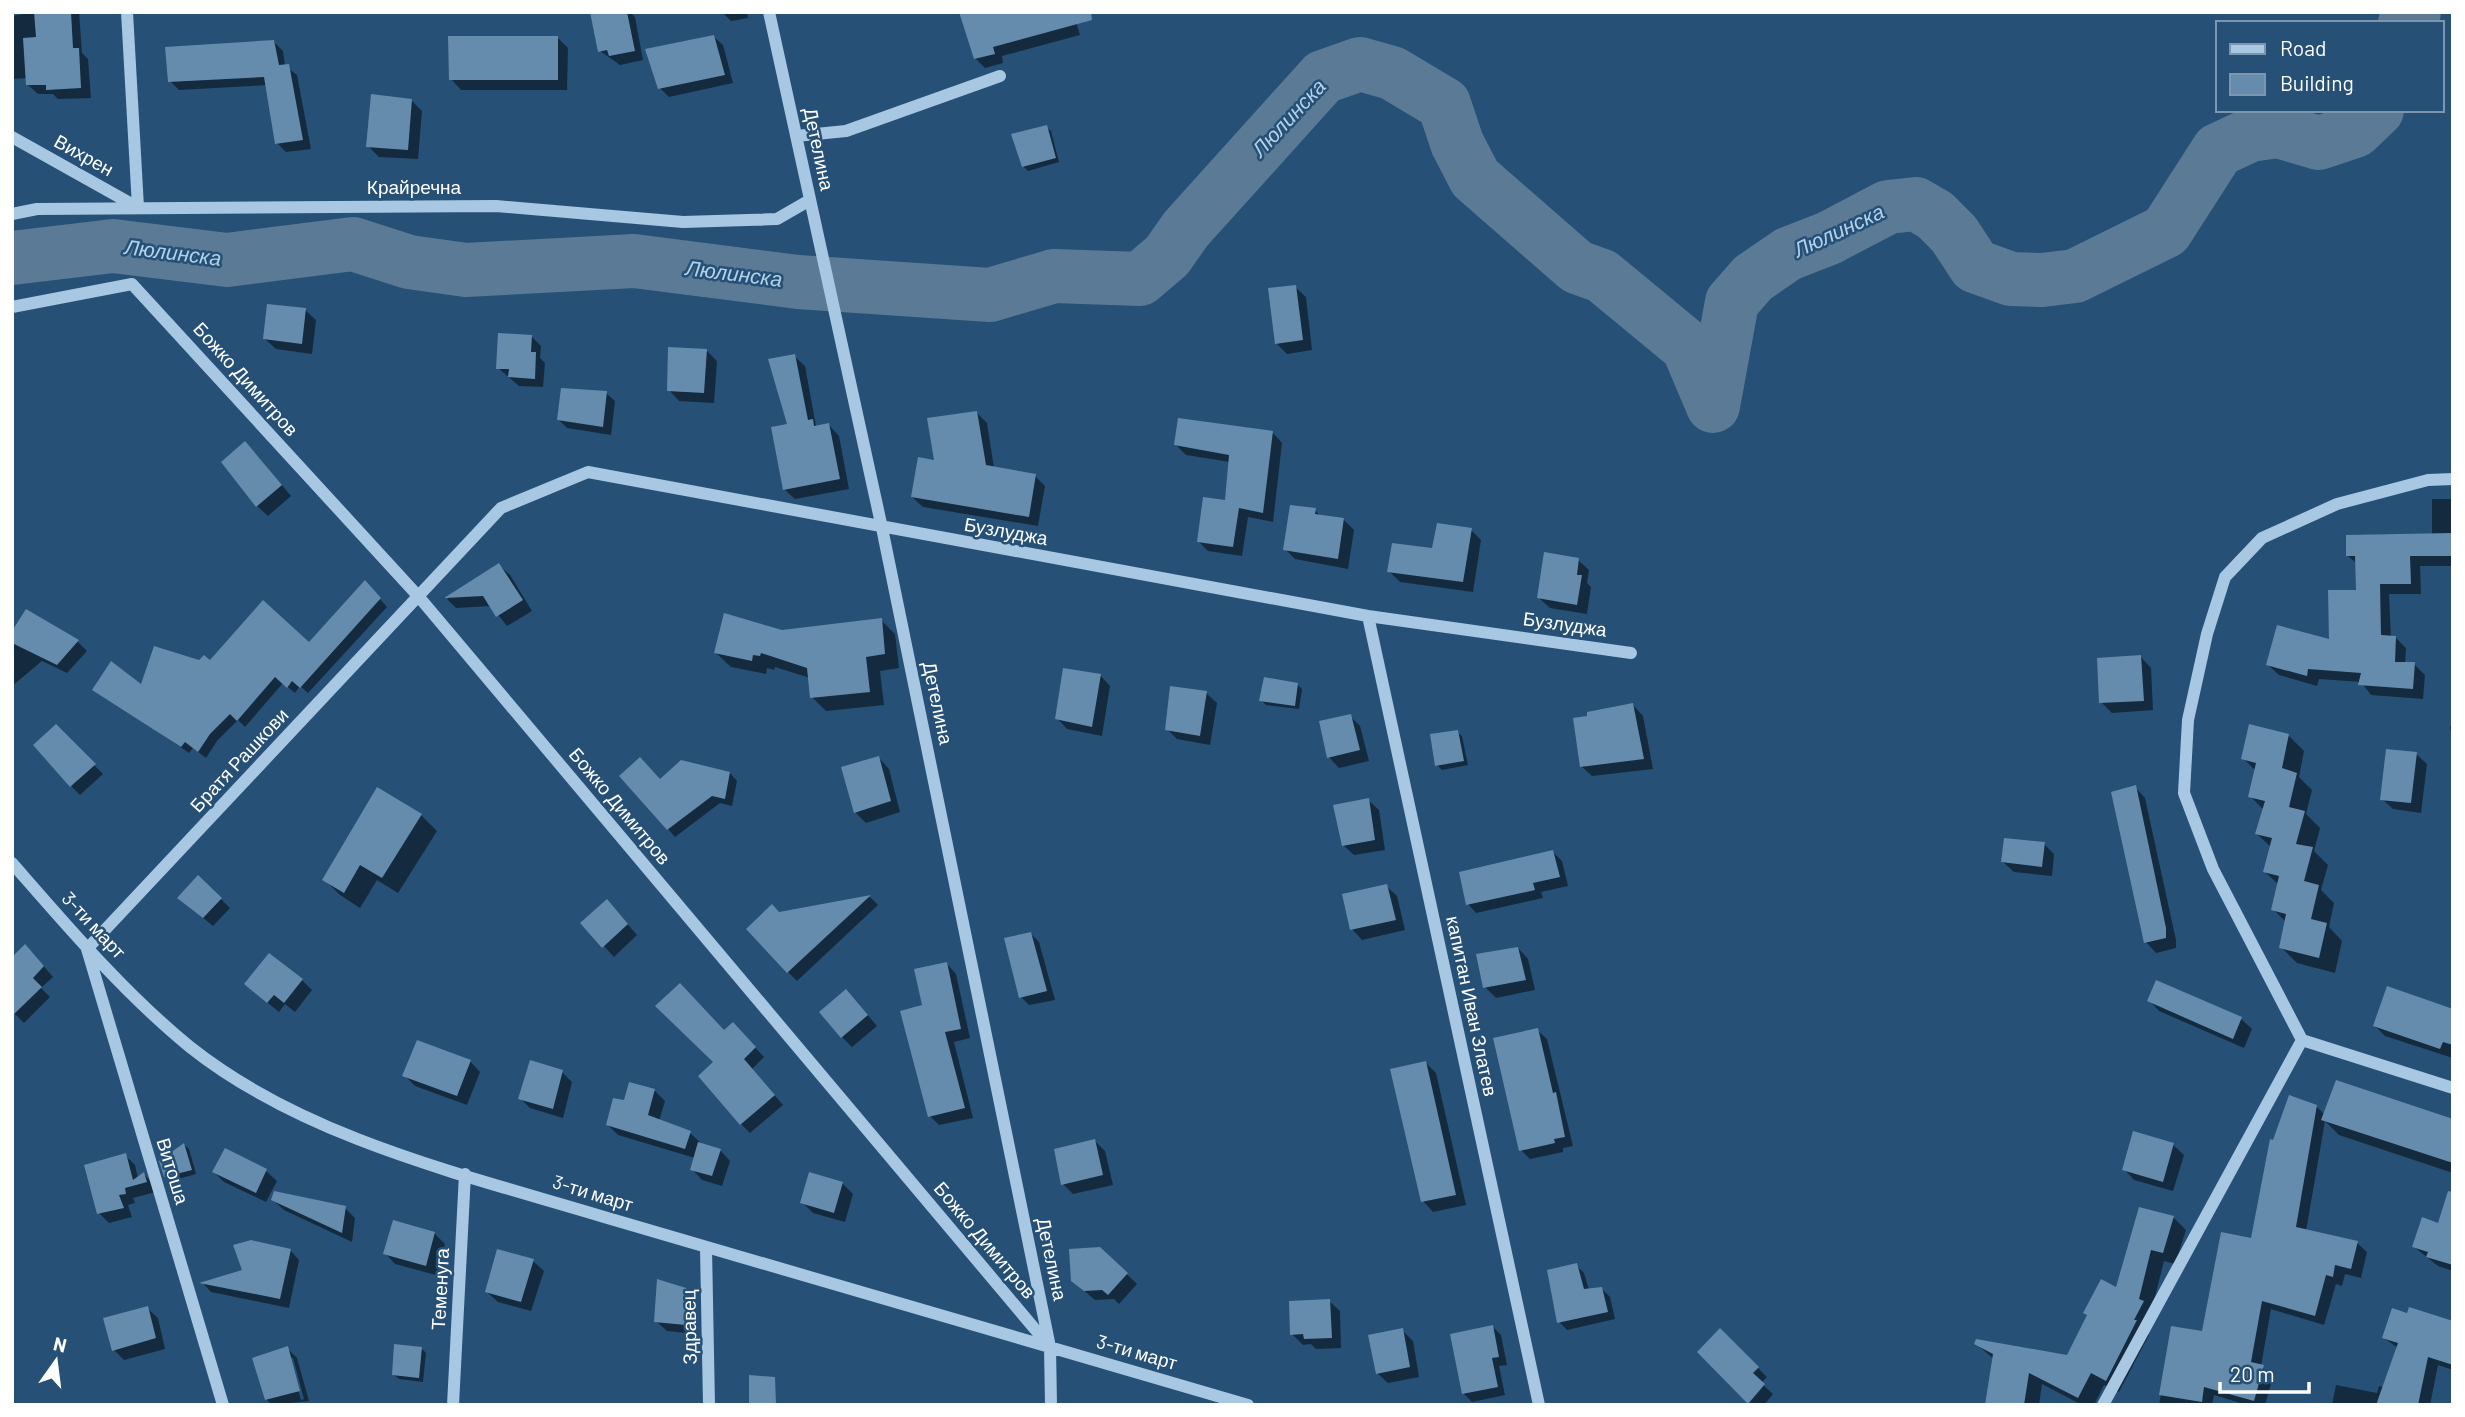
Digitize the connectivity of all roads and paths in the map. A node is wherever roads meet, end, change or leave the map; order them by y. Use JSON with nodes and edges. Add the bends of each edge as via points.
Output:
{"nodes":[{"id":1,"x":127,"y":12,"type":"edge"},
{"id":2,"x":769,"y":12,"type":"edge"},
{"id":3,"x":1000,"y":76,"type":"dead end"},
{"id":4,"x":796,"y":136,"type":"junction"},
{"id":5,"x":12,"y":137,"type":"edge"},
{"id":6,"x":810,"y":200,"type":"junction"},
{"id":7,"x":138,"y":207,"type":"junction"},
{"id":8,"x":12,"y":214,"type":"edge"},
{"id":9,"x":12,"y":307,"type":"edge"},
{"id":10,"x":2453,"y":480,"type":"edge"},
{"id":11,"x":883,"y":528,"type":"junction"},
{"id":12,"x":419,"y":597,"type":"junction"},
{"id":13,"x":1368,"y":615,"type":"junction"},
{"id":14,"x":1631,"y":653,"type":"dead end"},
{"id":15,"x":12,"y":863,"type":"edge"},
{"id":16,"x":87,"y":949,"type":"junction"},
{"id":17,"x":2302,"y":1040,"type":"junction"},
{"id":18,"x":2453,"y":1088,"type":"edge"},
{"id":19,"x":465,"y":1174,"type":"junction"},
{"id":20,"x":706,"y":1248,"type":"junction"},
{"id":21,"x":1050,"y":1347,"type":"junction"},
{"id":22,"x":223,"y":1405,"type":"edge"},
{"id":23,"x":453,"y":1405,"type":"edge"},
{"id":24,"x":709,"y":1405,"type":"edge"},
{"id":25,"x":1051,"y":1405,"type":"edge"},
{"id":26,"x":1248,"y":1405,"type":"edge"},
{"id":27,"x":1539,"y":1405,"type":"edge"},
{"id":28,"x":2104,"y":1405,"type":"edge"}],
"edges":[{"from":1,"to":7,"type":"street"},
{"from":2,"to":4,"type":"street","name":"Детелина"},
{"from":3,"to":4,"type":"street","via":[[846,131]]},
{"from":4,"to":6,"type":"street","name":"Детелина"},
{"from":5,"to":7,"type":"street","name":"Вихрен"},
{"from":6,"to":7,"type":"street","name":"Крайречна","via":[[777,219],[683,222],[496,206]]},
{"from":6,"to":11,"type":"street","name":"Детелина"},
{"from":7,"to":8,"type":"street","name":"Крайречна","via":[[37,209]]},
{"from":9,"to":12,"type":"street","name":"Божко Димитров","via":[[132,284]]},
{"from":10,"to":17,"type":"street","via":[[2427,480],[2337,505],[2262,538],[2225,577],[2207,634],[2188,720],[2184,793],[2213,869]]},
{"from":11,"to":12,"type":"street","name":"Бузлуджа","via":[[588,472],[501,508]]},
{"from":11,"to":13,"type":"street","name":"Бузлуджа"},
{"from":11,"to":21,"type":"street","name":"Детелина"},
{"from":12,"to":16,"type":"street","name":"Братя Рашкови"},
{"from":12,"to":21,"type":"street","name":"Божко Димитров"},
{"from":13,"to":14,"type":"street","name":"Бузлуджа"},
{"from":13,"to":27,"type":"street","name":"капитан Иван Златев"},
{"from":15,"to":16,"type":"street","name":"3-ти март"},
{"from":16,"to":19,"type":"street","name":"3-ти март","via":[[191,1047],[246,1083],[351,1136]]},
{"from":16,"to":22,"type":"street","name":"Витоша"},
{"from":17,"to":18,"type":"street"},
{"from":17,"to":28,"type":"street"},
{"from":19,"to":20,"type":"street","name":"3-ти март"},
{"from":19,"to":23,"type":"street","name":"Теменуга"},
{"from":20,"to":21,"type":"street","name":"3-ти март"},
{"from":20,"to":24,"type":"street","name":"Здравец"},
{"from":21,"to":25,"type":"street","name":"Детелина"},
{"from":21,"to":26,"type":"street","name":"3-ти март"}]}
